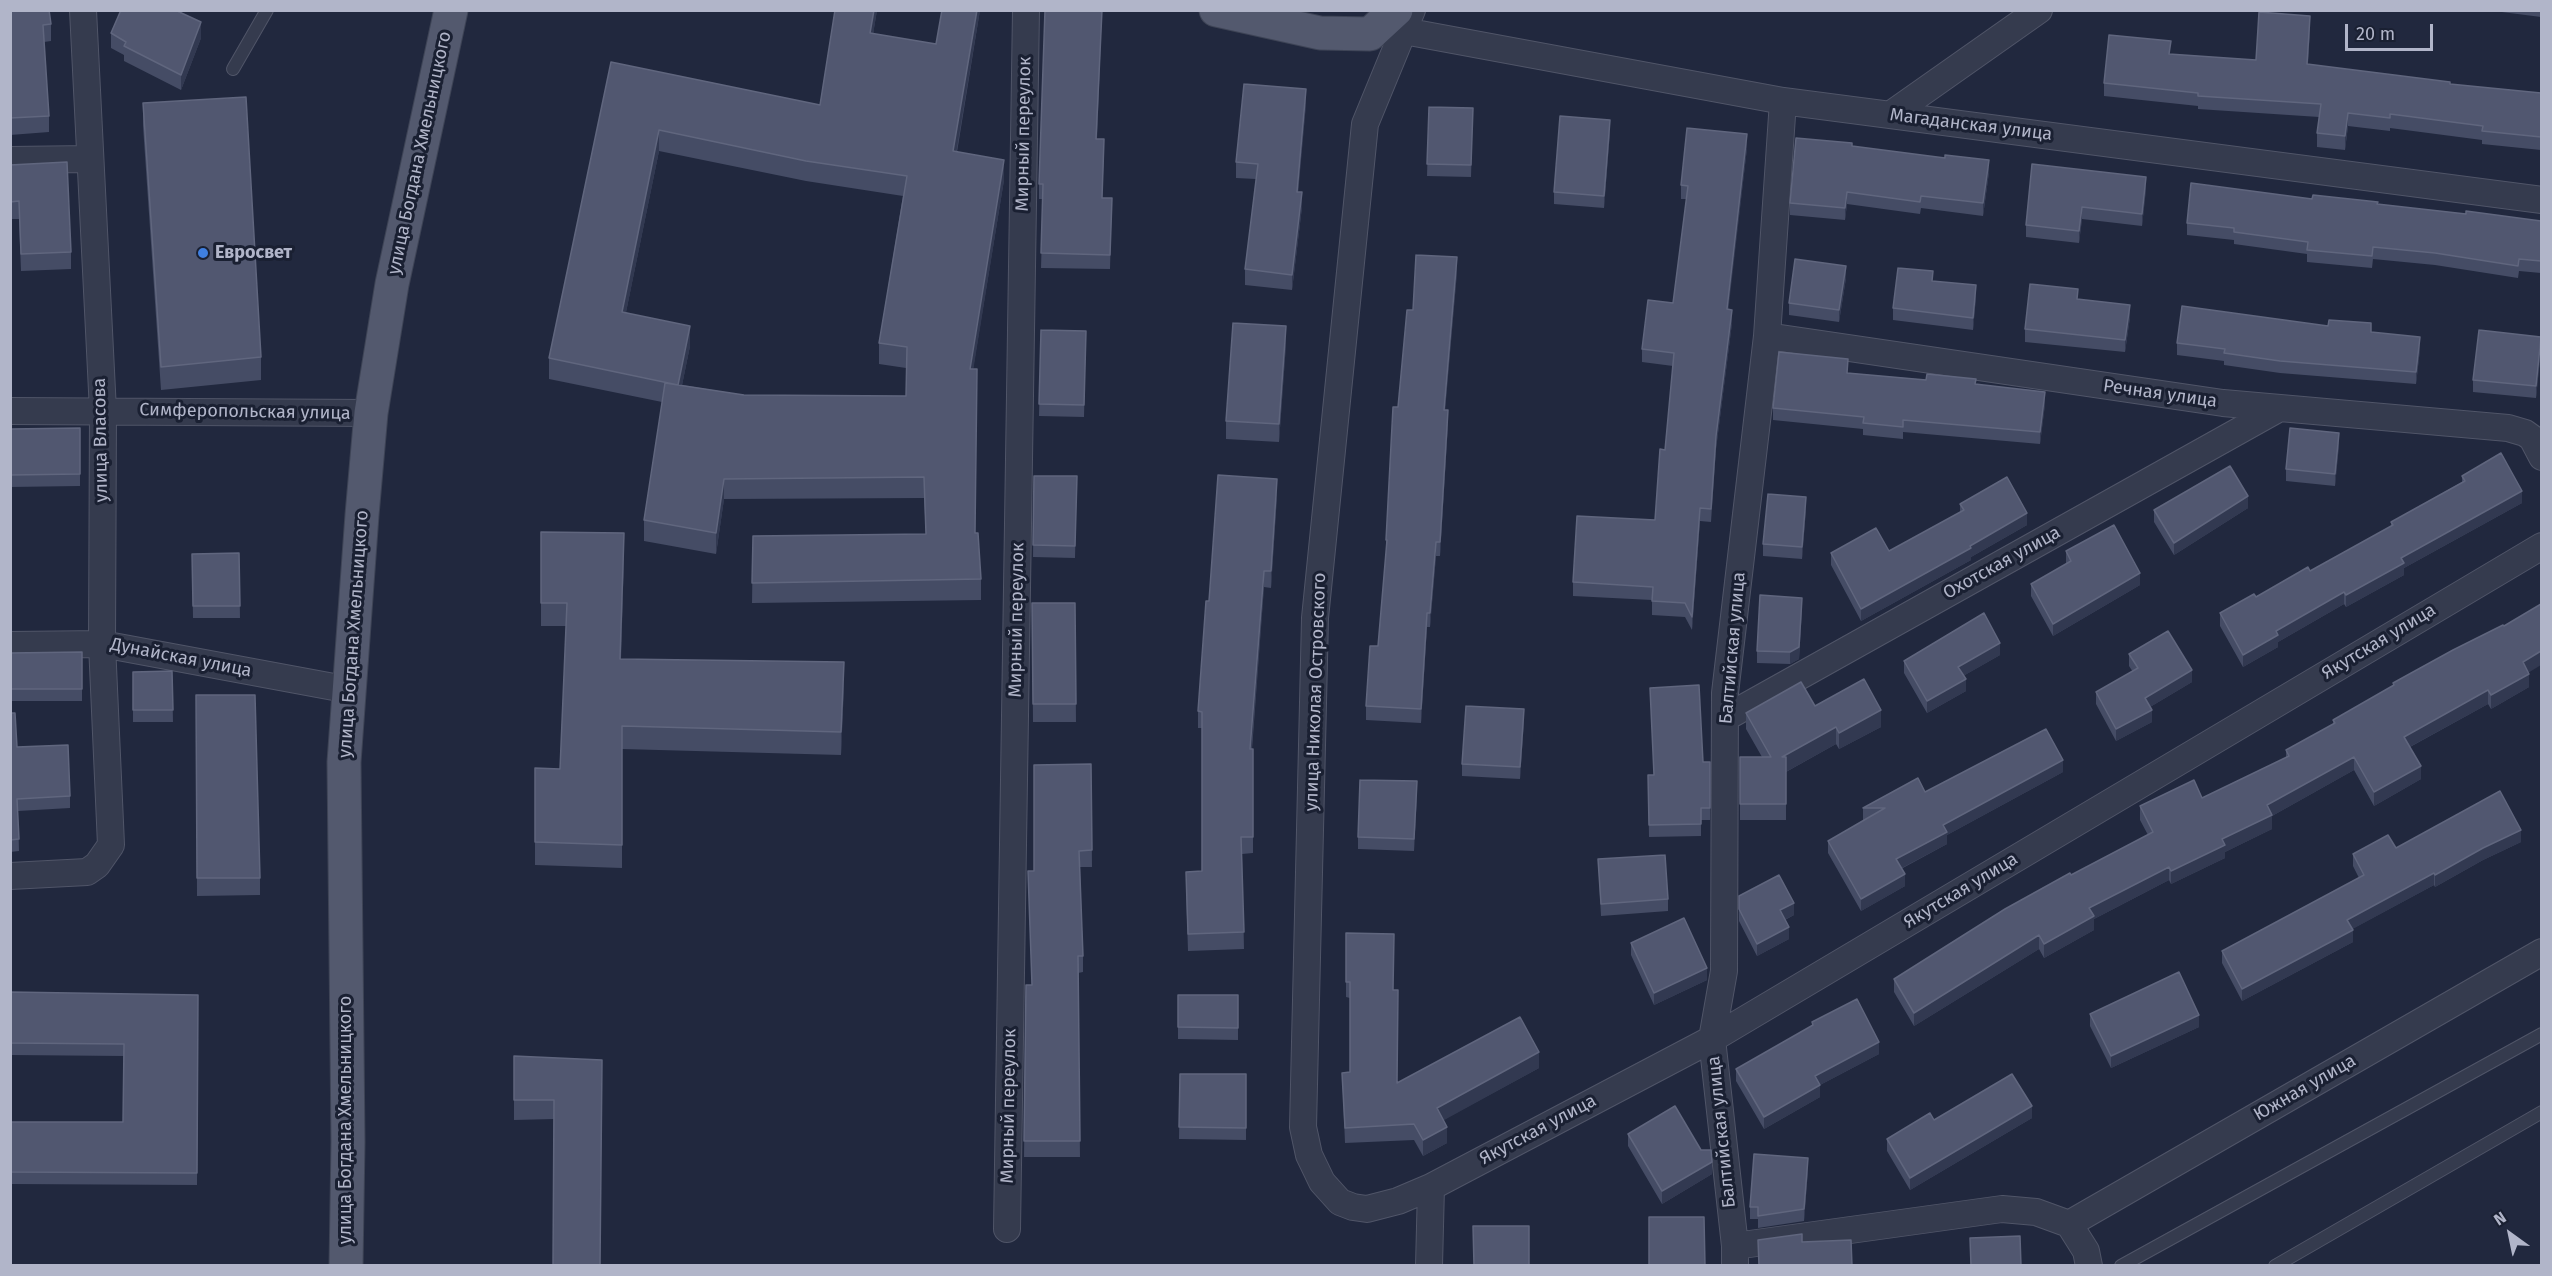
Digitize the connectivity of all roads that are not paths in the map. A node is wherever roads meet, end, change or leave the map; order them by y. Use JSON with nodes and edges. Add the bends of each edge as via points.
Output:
{"nodes":[{"id":1,"x":82,"y":10,"type":"edge"},
{"id":2,"x":267,"y":10,"type":"edge"},
{"id":3,"x":451,"y":10,"type":"edge"},
{"id":4,"x":1026,"y":10,"type":"edge"},
{"id":5,"x":1216,"y":10,"type":"edge"},
{"id":6,"x":2039,"y":10,"type":"edge"},
{"id":7,"x":1404,"y":17,"type":"edge"},
{"id":8,"x":234,"y":69,"type":"dead end"},
{"id":9,"x":1783,"y":102,"type":"junction"},
{"id":10,"x":1890,"y":115,"type":"junction"},
{"id":11,"x":89,"y":159,"type":"junction"},
{"id":12,"x":10,"y":160,"type":"edge"},
{"id":13,"x":2541,"y":200,"type":"edge"},
{"id":14,"x":1767,"y":336,"type":"junction"},
{"id":15,"x":2278,"y":410,"type":"junction"},
{"id":16,"x":10,"y":411,"type":"edge"},
{"id":17,"x":103,"y":411,"type":"junction"},
{"id":18,"x":371,"y":413,"type":"junction"},
{"id":19,"x":2541,"y":457,"type":"edge"},
{"id":20,"x":2541,"y":546,"type":"edge"},
{"id":21,"x":102,"y":644,"type":"junction"},
{"id":22,"x":10,"y":645,"type":"edge"},
{"id":23,"x":350,"y":690,"type":"junction"},
{"id":24,"x":1725,"y":717,"type":"junction"},
{"id":25,"x":10,"y":876,"type":"edge"},
{"id":26,"x":2541,"y":952,"type":"edge"},
{"id":27,"x":2541,"y":1034,"type":"edge"},
{"id":28,"x":1712,"y":1039,"type":"junction"},
{"id":29,"x":2541,"y":1112,"type":"edge"},
{"id":30,"x":1431,"y":1186,"type":"junction"},
{"id":31,"x":1367,"y":1209,"type":"joint"},
{"id":32,"x":2069,"y":1224,"type":"junction"},
{"id":33,"x":1007,"y":1230,"type":"dead end"},
{"id":34,"x":1735,"y":1256,"type":"edge"},
{"id":35,"x":346,"y":1266,"type":"edge"},
{"id":36,"x":1429,"y":1266,"type":"edge"},
{"id":37,"x":2089,"y":1266,"type":"edge"},
{"id":38,"x":2121,"y":1266,"type":"edge"},
{"id":39,"x":2275,"y":1266,"type":"edge"}],
"edges":[{"from":1,"to":11,"type":"street","name":"улица Власова"},
{"from":2,"to":8,"type":"lane"},
{"from":3,"to":18,"type":"main road","name":"улица Богдана Хмельницкого","via":[[392,285]]},
{"from":4,"to":33,"type":"street","name":"Мирный переулок"},
{"from":5,"to":7,"type":"main road","via":[[1320,33],[1370,34]]},
{"from":6,"to":10,"type":"street"},
{"from":7,"to":9,"type":"street","name":"Магаданская улица"},
{"from":7,"to":31,"type":"street","name":"улица Николая Островского","via":[[1365,124],[1315,618],[1303,1127],[1309,1155],[1322,1182],[1340,1202]]},
{"from":9,"to":10,"type":"street","name":"Магаданская улица"},
{"from":9,"to":14,"type":"street","name":"Балтийская улица"},
{"from":10,"to":13,"type":"street","name":"Магаданская улица"},
{"from":11,"to":12,"type":"street"},
{"from":11,"to":17,"type":"street","name":"улица Власова"},
{"from":14,"to":15,"type":"street","name":"Речная улица"},
{"from":14,"to":24,"type":"street","name":"Балтийская улица"},
{"from":15,"to":19,"type":"street","name":"Речная улица","via":[[2518,429],[2532,438]]},
{"from":15,"to":24,"type":"street","name":"Охотская улица"},
{"from":16,"to":17,"type":"street","name":"Симферопольская улица"},
{"from":17,"to":18,"type":"street","name":"Симферопольская улица"},
{"from":17,"to":21,"type":"street","name":"улица Власова"},
{"from":18,"to":23,"type":"main road","name":"улица Богдана Хмельницкого"},
{"from":20,"to":28,"type":"street","name":"Якутская улица"},
{"from":21,"to":22,"type":"street","name":"Дунайская улица"},
{"from":21,"to":23,"type":"street","name":"Дунайская улица"},
{"from":21,"to":25,"type":"street","name":"улица Власова","via":[[111,845],[87,872]]},
{"from":23,"to":35,"type":"main road","name":"улица Богдана Хмельницкого","via":[[344,762]]},
{"from":24,"to":28,"type":"street","name":"Балтийская улица","via":[[1724,971]]},
{"from":26,"to":32,"type":"street","name":"Южная улица"},
{"from":27,"to":38,"type":"lane"},
{"from":28,"to":30,"type":"street","name":"Якутская улица"},
{"from":28,"to":34,"type":"street","name":"Балтийская улица"},
{"from":29,"to":39,"type":"lane"},
{"from":30,"to":31,"type":"street","name":"Якутская улица"},
{"from":30,"to":36,"type":"street"},
{"from":32,"to":34,"type":"street","via":[[2036,1212],[2002,1209]]},
{"from":32,"to":37,"type":"street","via":[[2086,1251]]}]}
